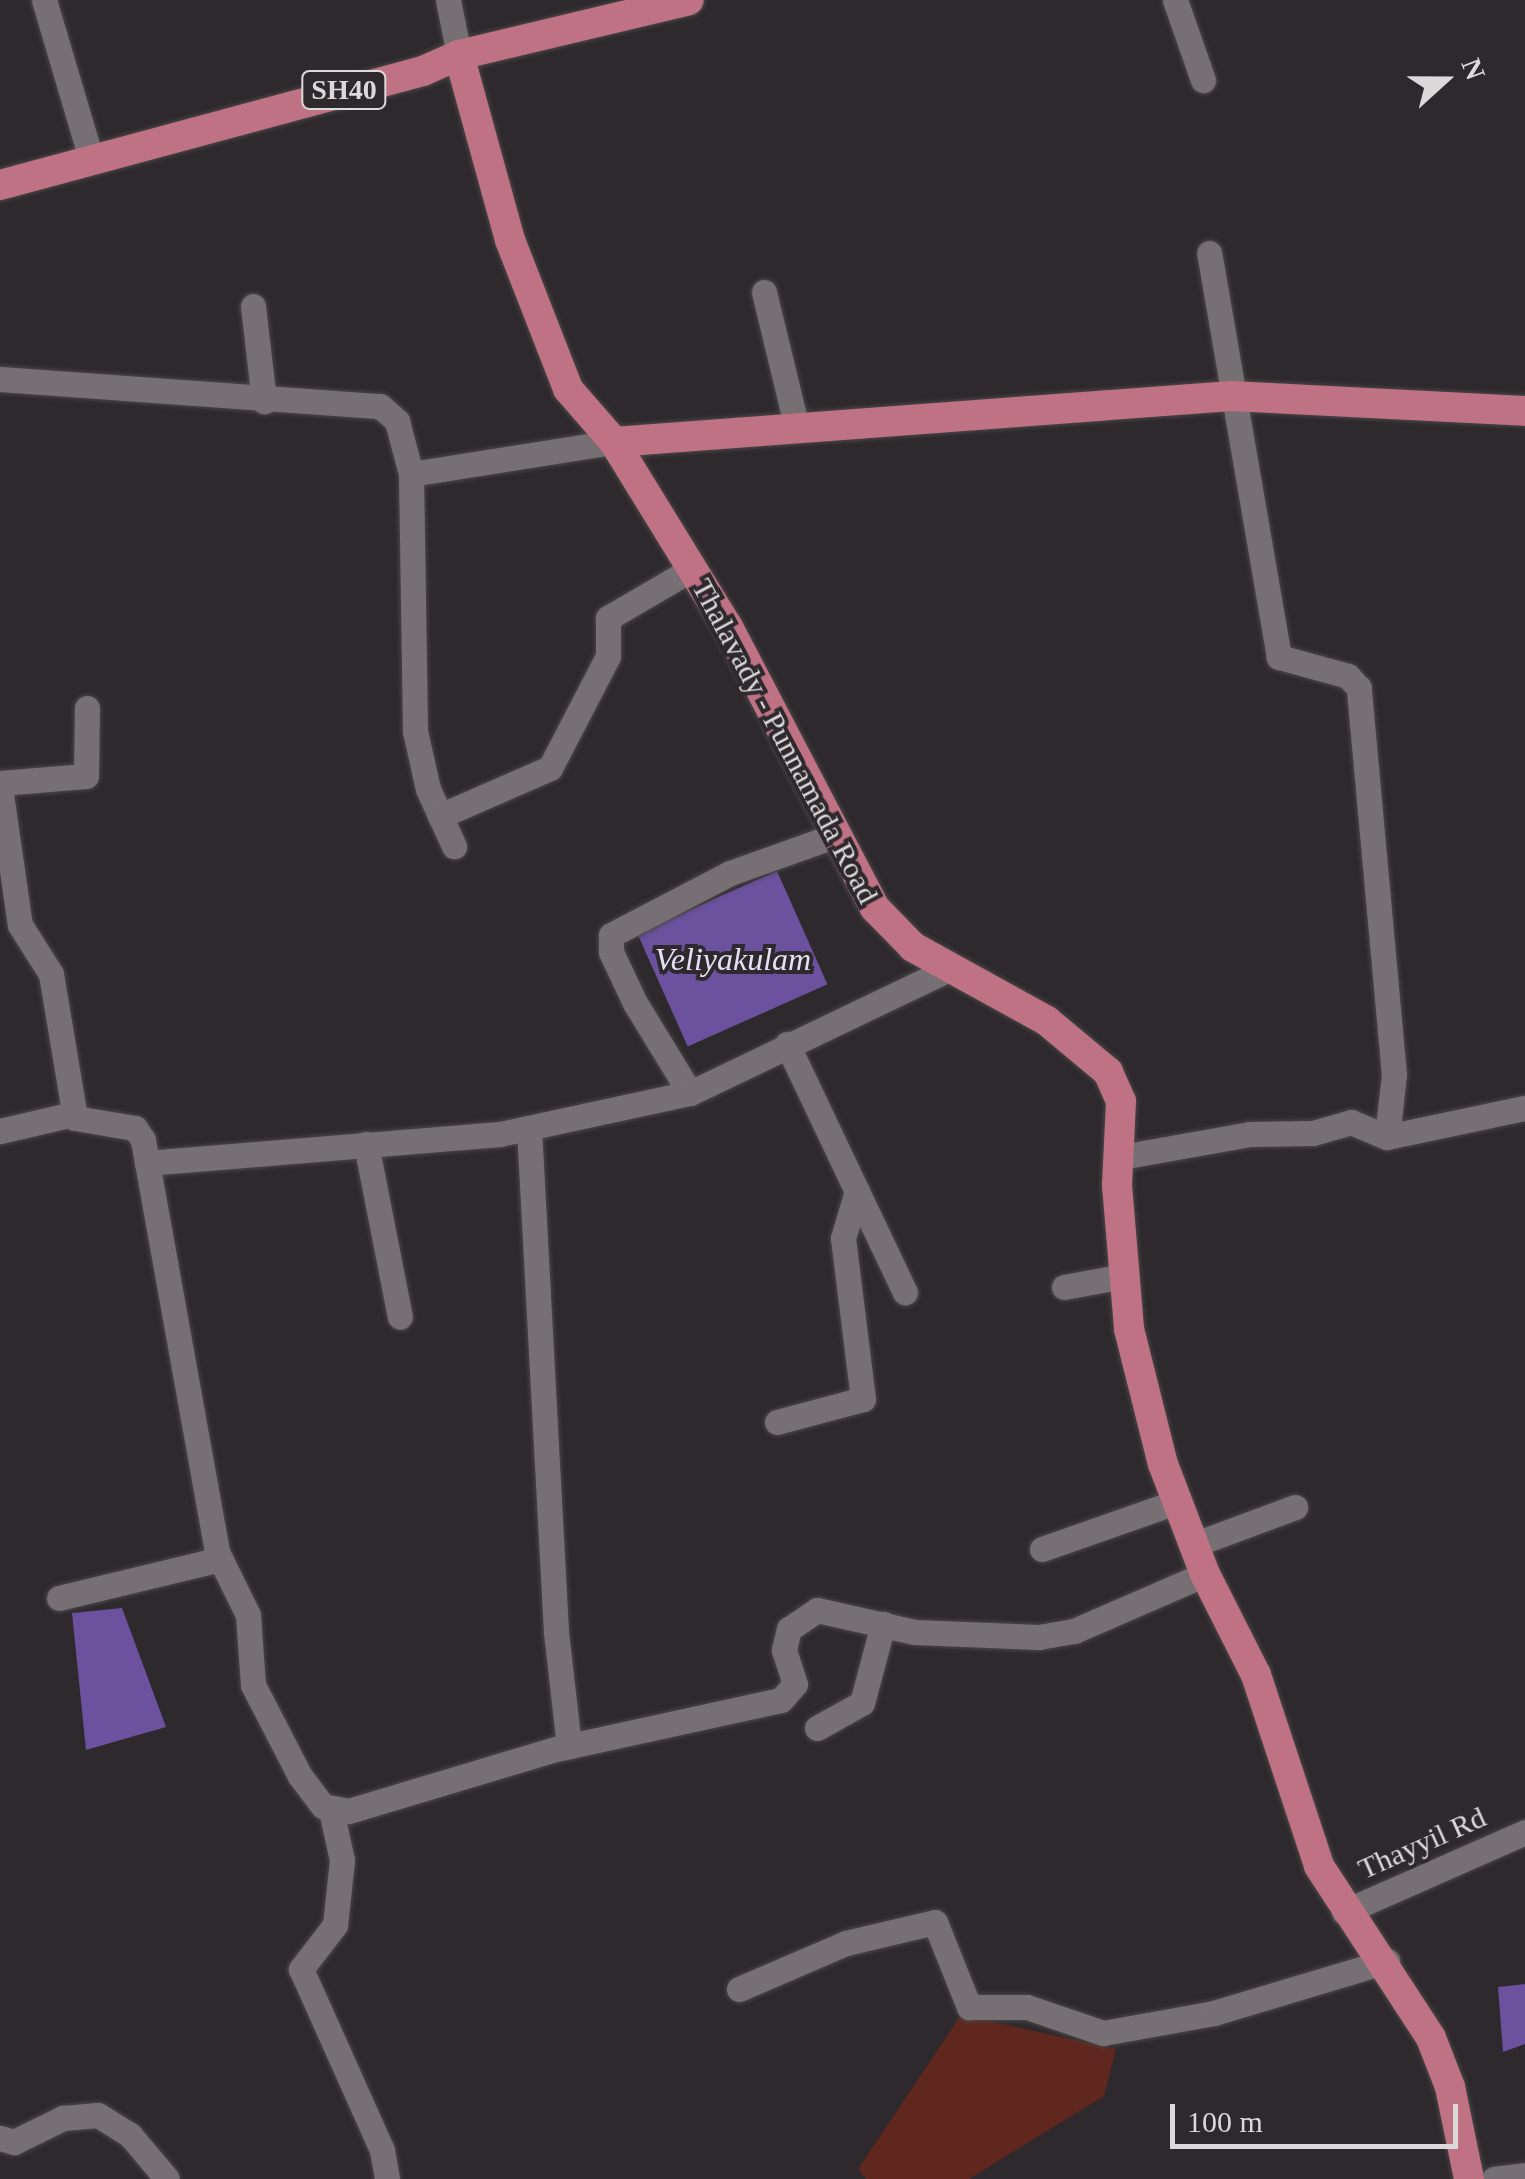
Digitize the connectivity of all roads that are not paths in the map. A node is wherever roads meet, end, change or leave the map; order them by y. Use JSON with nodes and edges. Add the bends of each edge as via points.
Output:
{"nodes":[{"id":1,"x":44,"y":0,"type":"edge"},
{"id":2,"x":448,"y":0,"type":"edge"},
{"id":3,"x":689,"y":0,"type":"edge"},
{"id":4,"x":1174,"y":0,"type":"edge"},
{"id":5,"x":460,"y":55,"type":"junction"},
{"id":6,"x":1203,"y":80,"type":"dead end"},
{"id":7,"x":91,"y":160,"type":"junction"},
{"id":8,"x":0,"y":186,"type":"edge"},
{"id":9,"x":1209,"y":253,"type":"dead end"},
{"id":10,"x":764,"y":292,"type":"dead end"},
{"id":11,"x":252,"y":306,"type":"dead end"},
{"id":12,"x":0,"y":379,"type":"edge"},
{"id":13,"x":1230,"y":396,"type":"junction"},
{"id":14,"x":264,"y":401,"type":"junction"},
{"id":15,"x":1525,"y":411,"type":"edge"},
{"id":16,"x":796,"y":428,"type":"junction"},
{"id":17,"x":614,"y":442,"type":"junction"},
{"id":18,"x":411,"y":474,"type":"junction"},
{"id":19,"x":692,"y":569,"type":"junction"},
{"id":20,"x":87,"y":708,"type":"dead end"},
{"id":21,"x":0,"y":785,"type":"edge"},
{"id":22,"x":440,"y":816,"type":"junction"},
{"id":23,"x":837,"y":834,"type":"junction"},
{"id":24,"x":3,"y":842,"type":"edge"},
{"id":25,"x":454,"y":846,"type":"dead end"},
{"id":26,"x":948,"y":970,"type":"junction"},
{"id":27,"x":787,"y":1044,"type":"junction"},
{"id":28,"x":690,"y":1093,"type":"junction"},
{"id":29,"x":1525,"y":1108,"type":"edge"},
{"id":30,"x":74,"y":1114,"type":"junction"},
{"id":31,"x":529,"y":1128,"type":"junction"},
{"id":32,"x":0,"y":1132,"type":"edge"},
{"id":33,"x":1387,"y":1137,"type":"junction"},
{"id":34,"x":366,"y":1144,"type":"junction"},
{"id":35,"x":1121,"y":1157,"type":"junction"},
{"id":36,"x":147,"y":1164,"type":"junction"},
{"id":37,"x":857,"y":1192,"type":"junction"},
{"id":38,"x":1124,"y":1276,"type":"junction"},
{"id":39,"x":1064,"y":1287,"type":"dead end"},
{"id":40,"x":904,"y":1292,"type":"dead end"},
{"id":41,"x":400,"y":1317,"type":"dead end"},
{"id":42,"x":776,"y":1422,"type":"dead end"},
{"id":43,"x":1176,"y":1502,"type":"junction"},
{"id":44,"x":1295,"y":1507,"type":"dead end"},
{"id":45,"x":1193,"y":1545,"type":"junction"},
{"id":46,"x":1042,"y":1549,"type":"dead end"},
{"id":47,"x":220,"y":1559,"type":"junction"},
{"id":48,"x":1204,"y":1574,"type":"junction"},
{"id":49,"x":58,"y":1598,"type":"dead end"},
{"id":50,"x":883,"y":1624,"type":"junction"},
{"id":51,"x":816,"y":1728,"type":"dead end"},
{"id":52,"x":569,"y":1746,"type":"junction"},
{"id":53,"x":332,"y":1810,"type":"junction"},
{"id":54,"x":1525,"y":1832,"type":"edge"},
{"id":55,"x":1344,"y":1912,"type":"junction"},
{"id":56,"x":1386,"y":1961,"type":"junction"},
{"id":57,"x":739,"y":1989,"type":"dead end"},
{"id":58,"x":0,"y":2138,"type":"edge"},
{"id":59,"x":1525,"y":2174,"type":"edge"},
{"id":60,"x":167,"y":2179,"type":"edge"},
{"id":61,"x":387,"y":2179,"type":"edge"},
{"id":62,"x":1469,"y":2179,"type":"edge"},
{"id":63,"x":1494,"y":2179,"type":"edge"}],
"edges":[{"from":1,"to":7,"type":"street"},
{"from":2,"to":5,"type":"street","name":"Thalavady - Punnamada Road"},
{"from":3,"to":5,"type":"main road","number":"SH40"},
{"from":4,"to":6,"type":"street"},
{"from":5,"to":7,"type":"main road","number":"SH40","via":[[424,71]]},
{"from":5,"to":17,"type":"main road","name":"Thalavady - Punnamada Road","via":[[510,240],[553,354],[577,404]]},
{"from":7,"to":8,"type":"main road","number":"SH40"},
{"from":9,"to":13,"type":"street"},
{"from":10,"to":16,"type":"street"},
{"from":11,"to":14,"type":"street"},
{"from":12,"to":14,"type":"street"},
{"from":13,"to":15,"type":"main road"},
{"from":13,"to":16,"type":"main road"},
{"from":13,"to":33,"type":"street","via":[[1279,657],[1348,676],[1359,688],[1394,1075]]},
{"from":14,"to":18,"type":"street","via":[[380,406],[396,421]]},
{"from":16,"to":17,"type":"main road"},
{"from":17,"to":18,"type":"street"},
{"from":17,"to":19,"type":"main road","name":"Thalavady - Punnamada Road"},
{"from":18,"to":22,"type":"street","via":[[414,730]]},
{"from":19,"to":22,"type":"street","via":[[608,618],[608,656],[550,768]]},
{"from":19,"to":23,"type":"main road","name":"Thalavady - Punnamada Road"},
{"from":20,"to":21,"type":"street","via":[[86,776]]},
{"from":21,"to":24,"type":"street"},
{"from":22,"to":25,"type":"street"},
{"from":23,"to":26,"type":"main road","name":"Thalavady - Punnamada Road","via":[[885,923]]},
{"from":23,"to":28,"type":"street","via":[[730,873],[612,935],[611,952],[635,1003]]},
{"from":24,"to":30,"type":"street","via":[[20,925],[51,974]]},
{"from":26,"to":27,"type":"street"},
{"from":26,"to":35,"type":"main road","name":"Thalavady - Punnamada Road","via":[[1047,1021],[1094,1056],[1121,1101]]},
{"from":27,"to":28,"type":"street"},
{"from":27,"to":37,"type":"street"},
{"from":28,"to":31,"type":"street"},
{"from":29,"to":33,"type":"street"},
{"from":30,"to":32,"type":"street"},
{"from":30,"to":36,"type":"street","via":[[83,1125],[135,1128]]},
{"from":31,"to":34,"type":"street"},
{"from":31,"to":52,"type":"street","via":[[554,1613]]},
{"from":33,"to":35,"type":"street","via":[[1351,1122],[1313,1133],[1250,1134]]},
{"from":34,"to":36,"type":"street"},
{"from":34,"to":41,"type":"street"},
{"from":35,"to":38,"type":"main road","name":"Thalavady - Punnamada Road"},
{"from":36,"to":47,"type":"street"},
{"from":37,"to":40,"type":"street"},
{"from":37,"to":42,"type":"street","via":[[843,1238],[863,1398]]},
{"from":38,"to":39,"type":"street"},
{"from":38,"to":43,"type":"main road","name":"Thalavady - Punnamada Road","via":[[1136,1367]]},
{"from":43,"to":45,"type":"main road","name":"Thalavady - Punnamada Road"},
{"from":43,"to":46,"type":"street"},
{"from":44,"to":45,"type":"street"},
{"from":45,"to":48,"type":"main road","name":"Thalavady - Punnamada Road"},
{"from":47,"to":49,"type":"street"},
{"from":47,"to":53,"type":"street","via":[[248,1615],[254,1685],[300,1776]]},
{"from":48,"to":50,"type":"street","via":[[1074,1631],[1039,1637],[915,1632]]},
{"from":48,"to":55,"type":"main road","name":"Thalavady - Punnamada Road","via":[[1256,1675],[1319,1866]]},
{"from":50,"to":51,"type":"street","via":[[862,1703]]},
{"from":50,"to":52,"type":"street","via":[[826,1609],[807,1613],[793,1622],[784,1643],[795,1684],[782,1700]]},
{"from":52,"to":53,"type":"street","via":[[349,1811]]},
{"from":53,"to":61,"type":"street","via":[[342,1860],[335,1925],[301,1970],[382,2150]]},
{"from":54,"to":55,"type":"street","name":"Thayyil Rd"},
{"from":55,"to":56,"type":"main road","name":"Thalavady - Punnamada Road"},
{"from":56,"to":57,"type":"street","via":[[1214,2013],[1103,2033],[1027,2007],[969,2008],[934,1922],[846,1943]]},
{"from":56,"to":62,"type":"main road","name":"Thalavady - Punnamada Road","via":[[1450,2086]]},
{"from":58,"to":60,"type":"street","via":[[14,2142],[64,2118],[98,2115],[130,2135]]},
{"from":59,"to":63,"type":"street"}]}
